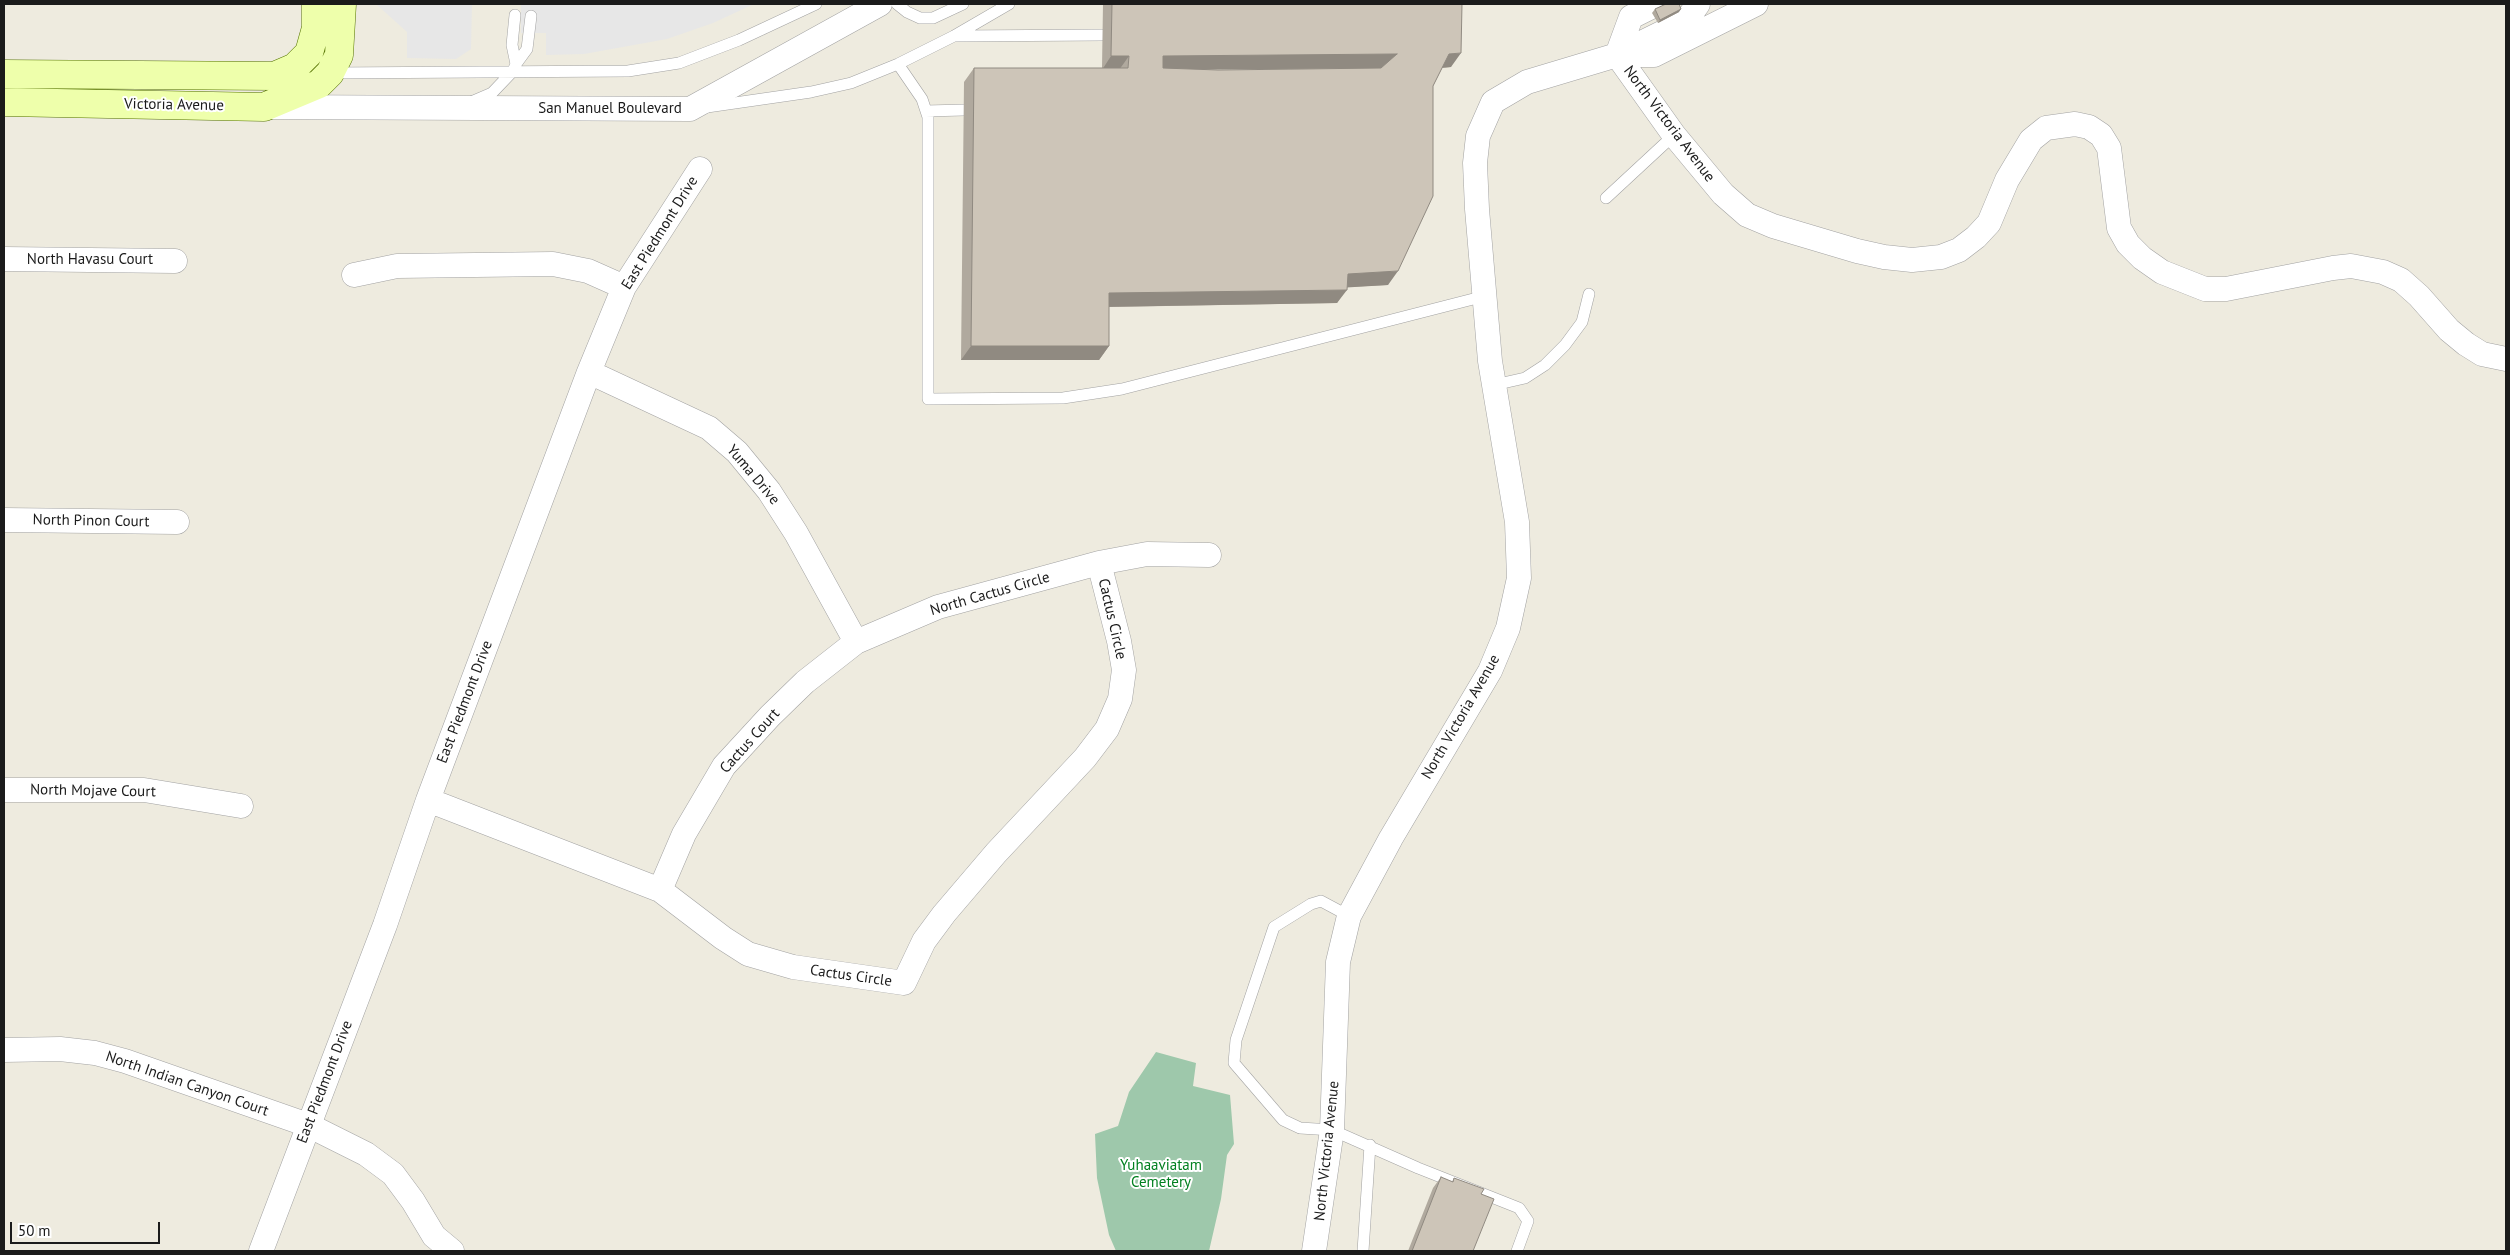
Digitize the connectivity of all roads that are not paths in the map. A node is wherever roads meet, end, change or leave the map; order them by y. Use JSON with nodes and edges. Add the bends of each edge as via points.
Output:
{"nodes":[{"id":1,"x":316,"y":4,"type":"edge"},
{"id":2,"x":342,"y":4,"type":"edge"},
{"id":3,"x":816,"y":4,"type":"edge"},
{"id":4,"x":897,"y":4,"type":"edge"},
{"id":5,"x":963,"y":4,"type":"edge"},
{"id":6,"x":1009,"y":4,"type":"edge"},
{"id":7,"x":1658,"y":4,"type":"edge"},
{"id":8,"x":1698,"y":4,"type":"edge"},
{"id":9,"x":1756,"y":4,"type":"edge"},
{"id":10,"x":869,"y":5,"type":"edge"},
{"id":11,"x":515,"y":15,"type":"dead end"},
{"id":12,"x":531,"y":16,"type":"dead end"},
{"id":13,"x":1102,"y":35,"type":"dead end"},
{"id":14,"x":954,"y":36,"type":"junction"},
{"id":15,"x":1617,"y":55,"type":"junction"},
{"id":16,"x":335,"y":64,"type":"junction"},
{"id":17,"x":898,"y":64,"type":"junction"},
{"id":18,"x":515,"y":68,"type":"junction"},
{"id":19,"x":4,"y":74,"type":"edge"},
{"id":20,"x":4,"y":102,"type":"edge"},
{"id":21,"x":264,"y":107,"type":"junction"},
{"id":22,"x":343,"y":108,"type":"joint"},
{"id":23,"x":455,"y":108,"type":"junction"},
{"id":24,"x":690,"y":109,"type":"junction"},
{"id":25,"x":964,"y":110,"type":"dead end"},
{"id":26,"x":926,"y":111,"type":"junction"},
{"id":27,"x":1674,"y":135,"type":"junction"},
{"id":28,"x":700,"y":169,"type":"dead end"},
{"id":29,"x":1606,"y":198,"type":"dead end"},
{"id":30,"x":4,"y":259,"type":"edge"},
{"id":31,"x":175,"y":260,"type":"dead end"},
{"id":32,"x":354,"y":275,"type":"dead end"},
{"id":33,"x":624,"y":287,"type":"junction"},
{"id":34,"x":1589,"y":294,"type":"dead end"},
{"id":35,"x":1485,"y":296,"type":"junction"},
{"id":36,"x":2506,"y":359,"type":"edge"},
{"id":37,"x":589,"y":372,"type":"junction"},
{"id":38,"x":1494,"y":385,"type":"junction"},
{"id":39,"x":4,"y":520,"type":"edge"},
{"id":40,"x":177,"y":522,"type":"dead end"},
{"id":41,"x":1209,"y":555,"type":"dead end"},
{"id":42,"x":1099,"y":563,"type":"junction"},
{"id":43,"x":856,"y":642,"type":"junction"},
{"id":44,"x":4,"y":790,"type":"edge"},
{"id":45,"x":428,"y":800,"type":"junction"},
{"id":46,"x":241,"y":806,"type":"dead end"},
{"id":47,"x":660,"y":890,"type":"junction"},
{"id":48,"x":1348,"y":916,"type":"junction"},
{"id":49,"x":4,"y":1050,"type":"edge"},
{"id":50,"x":308,"y":1125,"type":"junction"},
{"id":51,"x":1332,"y":1130,"type":"junction"},
{"id":52,"x":1370,"y":1145,"type":"junction"},
{"id":53,"x":262,"y":1251,"type":"edge"},
{"id":54,"x":452,"y":1251,"type":"edge"},
{"id":55,"x":1314,"y":1251,"type":"edge"},
{"id":56,"x":1363,"y":1251,"type":"edge"},
{"id":57,"x":1517,"y":1251,"type":"edge"}],
"edges":[{"from":1,"to":19,"type":"main road","name":"Victoria Avenue","via":[[316,28],[309,53],[295,67],[274,76]]},
{"from":2,"to":16,"type":"main road"},
{"from":3,"to":18,"type":"lane","via":[[739,40],[679,63],[628,71]]},
{"from":4,"to":5,"type":"lane","via":[[920,18],[933,18]]},
{"from":6,"to":14,"type":"lane"},
{"from":7,"to":15,"type":"street","via":[[1631,17]]},
{"from":8,"to":15,"type":"street","via":[[1686,21]]},
{"from":9,"to":15,"type":"street","via":[[1654,55]]},
{"from":10,"to":24,"type":"street","name":"San Manuel Boulevard"},
{"from":11,"to":18,"type":"lane","via":[[512,45]]},
{"from":12,"to":18,"type":"lane","via":[[528,49]]},
{"from":13,"to":14,"type":"lane"},
{"from":14,"to":17,"type":"lane"},
{"from":15,"to":27,"type":"street","name":"North Victoria Avenue"},
{"from":15,"to":35,"type":"street","name":"North Victoria Avenue","via":[[1527,82],[1493,102],[1478,136],[1475,163]]},
{"from":16,"to":18,"type":"lane"},
{"from":16,"to":21,"type":"main road","via":[[319,84]]},
{"from":17,"to":24,"type":"lane","via":[[851,83],[811,92]]},
{"from":17,"to":26,"type":"lane","via":[[922,99]]},
{"from":18,"to":23,"type":"lane","via":[[492,93]]},
{"from":20,"to":21,"type":"main road","name":"Victoria Avenue"},
{"from":21,"to":22,"type":"street","name":"Victoria Avenue"},
{"from":22,"to":23,"type":"street","name":"San Manuel Boulevard"},
{"from":23,"to":24,"type":"street","name":"San Manuel Boulevard"},
{"from":25,"to":26,"type":"lane"},
{"from":26,"to":35,"type":"lane","via":[[928,399],[1063,398],[1104,392]]},
{"from":27,"to":29,"type":"lane"},
{"from":27,"to":36,"type":"street","name":"North Victoria Avenue","via":[[1723,194],[1747,215],[1772,226],[1857,251],[1912,260],[1941,257],[1959,250],[1976,237],[1989,223],[2022,153],[2031,140],[2046,128],[2075,124],[2089,127],[2101,135],[2109,148],[2119,228],[2128,244],[2162,272],[2205,288],[2226,289],[2351,266],[2383,272],[2401,280],[2466,344],[2482,354]]},
{"from":28,"to":33,"type":"street","name":"East Piedmont Drive"},
{"from":30,"to":31,"type":"street","name":"North Havasu Court"},
{"from":32,"to":33,"type":"street","via":[[397,266],[554,264],[588,271]]},
{"from":33,"to":37,"type":"street","name":"East Piedmont Drive"},
{"from":34,"to":38,"type":"lane","via":[[1582,322],[1545,365],[1525,378]]},
{"from":35,"to":38,"type":"street","name":"North Victoria Avenue"},
{"from":37,"to":43,"type":"street","name":"Yuma Drive","via":[[709,428],[737,452],[769,491],[796,533]]},
{"from":37,"to":45,"type":"street","name":"East Piedmont Drive"},
{"from":38,"to":48,"type":"street","name":"North Victoria Avenue","via":[[1517,522],[1519,578],[1508,628],[1490,671],[1390,838]]},
{"from":39,"to":40,"type":"street","name":"North Pinon Court"},
{"from":41,"to":42,"type":"street","name":"North Cactus Circle","via":[[1147,554]]},
{"from":42,"to":43,"type":"street","name":"North Cactus Circle","via":[[938,607]]},
{"from":42,"to":47,"type":"street","name":"Cactus Circle","via":[[1124,670],[1120,699],[1107,728],[1085,758],[944,914],[924,941],[904,983],[793,967],[748,954]]},
{"from":43,"to":47,"type":"street","name":"Cactus Court","via":[[805,682],[724,766],[684,834]]},
{"from":44,"to":46,"type":"street","name":"North Mojave Court","via":[[144,790]]},
{"from":45,"to":47,"type":"street","name":"Cactus Circle"},
{"from":45,"to":50,"type":"street","name":"East Piedmont Drive","via":[[385,925]]},
{"from":48,"to":51,"type":"street","name":"North Victoria Avenue","via":[[1338,962]]},
{"from":48,"to":51,"type":"lane","via":[[1321,901],[1310,904],[1274,927],[1236,1040],[1234,1063],[1283,1120],[1300,1128]]},
{"from":49,"to":50,"type":"street","name":"North Indian Canyon Court","via":[[96,1053]]},
{"from":50,"to":53,"type":"street","name":"East Piedmont Drive"},
{"from":50,"to":54,"type":"street","name":"North Indian Canyon Court","via":[[366,1154],[393,1174],[434,1236]]},
{"from":51,"to":52,"type":"lane"},
{"from":51,"to":55,"type":"street","name":"North Victoria Avenue"},
{"from":52,"to":56,"type":"lane"},
{"from":52,"to":57,"type":"lane","via":[[1519,1208],[1528,1221]]}]}
